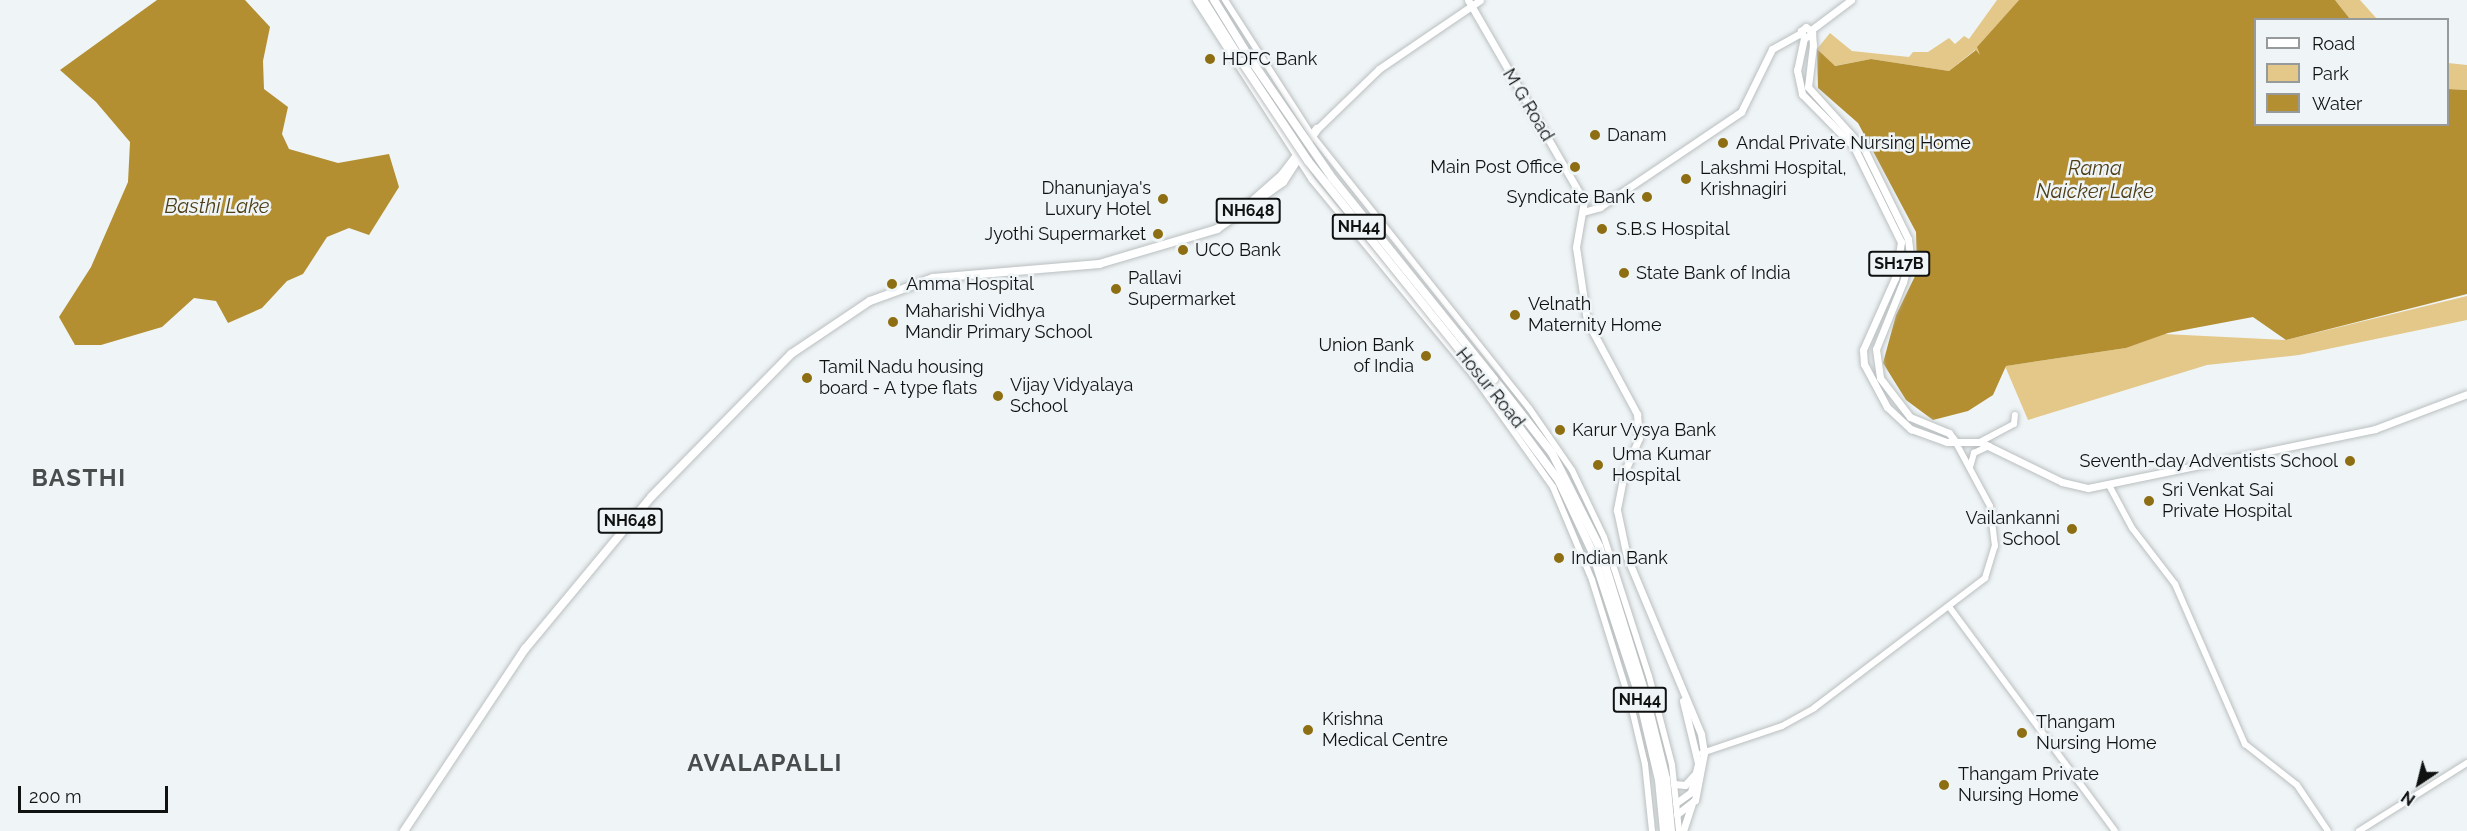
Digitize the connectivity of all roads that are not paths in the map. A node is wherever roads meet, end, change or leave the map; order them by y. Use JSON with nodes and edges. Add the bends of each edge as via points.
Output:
{"nodes":[{"id":1,"x":1196,"y":0,"type":"edge"},
{"id":2,"x":1203,"y":0,"type":"edge"},
{"id":3,"x":1214,"y":0,"type":"edge"},
{"id":4,"x":1225,"y":0,"type":"edge"},
{"id":5,"x":1480,"y":0,"type":"edge"},
{"id":6,"x":1851,"y":0,"type":"edge"},
{"id":7,"x":1469,"y":3,"type":"edge"},
{"id":8,"x":1806,"y":36,"type":"junction"},
{"id":9,"x":1246,"y":59,"type":"junction"},
{"id":10,"x":1314,"y":134,"type":"junction"},
{"id":11,"x":1298,"y":160,"type":"junction"},
{"id":12,"x":1583,"y":212,"type":"junction"},
{"id":13,"x":2467,"y":394,"type":"edge"},
{"id":14,"x":2015,"y":415,"type":"dead end"},
{"id":15,"x":1954,"y":441,"type":"junction"},
{"id":16,"x":1980,"y":442,"type":"junction"},
{"id":17,"x":1989,"y":446,"type":"junction"},
{"id":18,"x":1970,"y":467,"type":"junction"},
{"id":19,"x":2110,"y":487,"type":"junction"},
{"id":20,"x":1596,"y":562,"type":"junction"},
{"id":21,"x":1587,"y":566,"type":"junction"},
{"id":22,"x":1623,"y":605,"type":"junction"},
{"id":23,"x":1950,"y":608,"type":"junction"},
{"id":24,"x":1701,"y":754,"type":"junction"},
{"id":25,"x":2467,"y":763,"type":"edge"},
{"id":26,"x":1697,"y":771,"type":"junction"},
{"id":27,"x":1674,"y":784,"type":"junction"},
{"id":28,"x":1676,"y":802,"type":"junction"},
{"id":29,"x":1692,"y":804,"type":"junction"},
{"id":30,"x":1677,"y":814,"type":"junction"},
{"id":31,"x":2363,"y":830,"type":"edge"},
{"id":32,"x":404,"y":831,"type":"edge"},
{"id":33,"x":1652,"y":831,"type":"edge"},
{"id":34,"x":1664,"y":831,"type":"edge"},
{"id":35,"x":1671,"y":831,"type":"edge"},
{"id":36,"x":1681,"y":831,"type":"edge"},
{"id":37,"x":2115,"y":831,"type":"edge"},
{"id":38,"x":2328,"y":831,"type":"edge"}],
"edges":[{"from":1,"to":11,"type":"street"},
{"from":2,"to":9,"type":"highway","name":"Hosur Road","number":"NH44"},
{"from":3,"to":9,"type":"highway","name":"Hosur Road","number":"NH44"},
{"from":4,"to":10,"type":"street"},
{"from":5,"to":7,"type":"main road"},
{"from":6,"to":8,"type":"main road"},
{"from":7,"to":10,"type":"main road","via":[[1379,69]]},
{"from":7,"to":12,"type":"main road","name":"M G Road","via":[[1584,201]]},
{"from":8,"to":12,"type":"main road","via":[[1772,49],[1741,112],[1600,207]]},
{"from":8,"to":15,"type":"main road","number":"SH17B","via":[[1813,45],[1811,94],[1864,149],[1908,239],[1910,255],[1903,282],[1876,350],[1880,378],[1910,417],[1949,433]]},
{"from":8,"to":15,"type":"main road","number":"SH17B","via":[[1797,63],[1802,94],[1854,147],[1900,242],[1895,278],[1863,350],[1864,364],[1894,417],[1928,436]]},
{"from":9,"to":20,"type":"highway","name":"Hosur Road","number":"NH44","bridge":true,"via":[[1320,177],[1487,384],[1559,481]]},
{"from":9,"to":22,"type":"highway","name":"Hosur Road","number":"NH44","bridge":true,"via":[[1339,187],[1494,379],[1564,474]]},
{"from":10,"to":11,"type":"highway","number":"NH648"},
{"from":10,"to":22,"type":"street","via":[[1555,443],[1595,517]]},
{"from":11,"to":21,"type":"street","via":[[1524,442],[1553,487]]},
{"from":11,"to":32,"type":"highway","number":"NH648","via":[[1243,214],[1184,240],[1092,265],[924,283],[870,301],[791,354],[739,403],[624,528],[525,648]]},
{"from":12,"to":24,"type":"main road","via":[[1576,247],[1587,321],[1637,414],[1639,438],[1624,473],[1617,510],[1627,557],[1701,734]]},
{"from":13,"to":19,"type":"main road","number":"SH17B","via":[[2375,429]]},
{"from":14,"to":16,"type":"street","via":[[2014,424]]},
{"from":15,"to":16,"type":"main road","number":"SH17B"},
{"from":15,"to":18,"type":"street"},
{"from":16,"to":17,"type":"main road","number":"SH17B"},
{"from":17,"to":18,"type":"street","via":[[1978,449]]},
{"from":17,"to":19,"type":"main road","number":"SH17B","via":[[2077,487]]},
{"from":18,"to":23,"type":"street","via":[[1990,506],[1995,546],[1984,578]]},
{"from":19,"to":38,"type":"street","via":[[2132,528],[2175,584],[2245,744],[2297,785]]},
{"from":20,"to":21,"type":"highway"},
{"from":20,"to":34,"type":"highway","name":"Hosur Road","number":"NH44","via":[[1649,734]]},
{"from":21,"to":33,"type":"street","via":[[1633,715],[1645,764]]},
{"from":22,"to":27,"type":"street"},
{"from":22,"to":35,"type":"highway","name":"Hosur Road","number":"NH44","via":[[1666,779]]},
{"from":23,"to":24,"type":"street","via":[[1814,708],[1782,726]]},
{"from":23,"to":37,"type":"street"},
{"from":24,"to":26,"type":"main road"},
{"from":24,"to":29,"type":"main road"},
{"from":25,"to":31,"type":"street"},
{"from":26,"to":27,"type":"main road","via":[[1688,783]]},
{"from":26,"to":28,"type":"main road","via":[[1689,796]]},
{"from":27,"to":28,"type":"street"},
{"from":28,"to":30,"type":"street"},
{"from":29,"to":30,"type":"main road"},
{"from":29,"to":36,"type":"main road"},
{"from":30,"to":36,"type":"street"}]}
